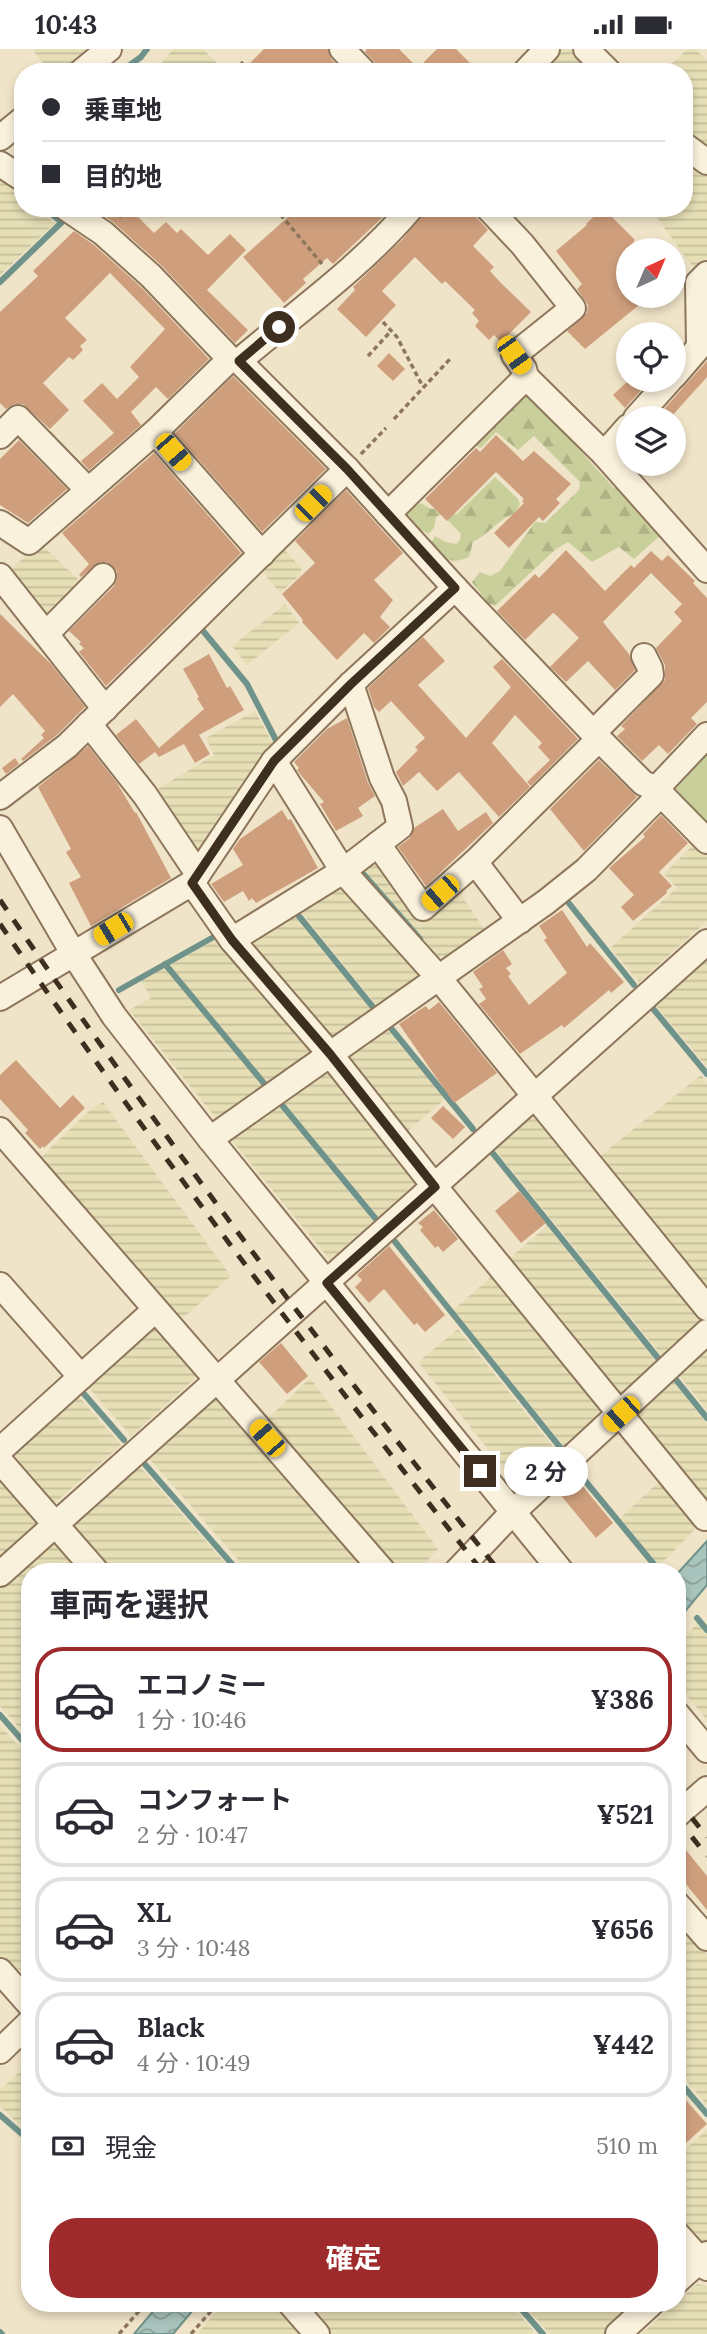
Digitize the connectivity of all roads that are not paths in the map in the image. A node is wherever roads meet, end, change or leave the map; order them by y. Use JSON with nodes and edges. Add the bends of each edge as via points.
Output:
{"nodes":[{"id":1,"x":109,"y":49,"type":"edge"},
{"id":2,"x":342,"y":49,"type":"edge"},
{"id":3,"x":547,"y":49,"type":"edge"},
{"id":4,"x":586,"y":49,"type":"edge"},
{"id":5,"x":92,"y":63,"type":"edge"},
{"id":6,"x":355,"y":63,"type":"edge"},
{"id":7,"x":534,"y":63,"type":"edge"},
{"id":8,"x":601,"y":63,"type":"edge"},
{"id":9,"x":14,"y":126,"type":"edge"},
{"id":10,"x":0,"y":138,"type":"edge"},
{"id":11,"x":79,"y":217,"type":"edge"},
{"id":12,"x":404,"y":217,"type":"edge"},
{"id":13,"x":496,"y":217,"type":"edge"},
{"id":14,"x":707,"y":274,"type":"edge"},
{"id":15,"x":234,"y":360,"type":"junction"},
{"id":16,"x":686,"y":362,"type":"edge"},
{"id":17,"x":526,"y":377,"type":"junction"},
{"id":18,"x":659,"y":392,"type":"edge"},
{"id":19,"x":647,"y":406,"type":"edge"},
{"id":20,"x":155,"y":432,"type":"junction"},
{"id":21,"x":0,"y":436,"type":"edge"},
{"id":22,"x":616,"y":440,"type":"edge"},
{"id":23,"x":604,"y":454,"type":"junction"},
{"id":24,"x":347,"y":469,"type":"junction"},
{"id":25,"x":88,"y":490,"type":"junction"},
{"id":26,"x":388,"y":514,"type":"junction"},
{"id":27,"x":0,"y":523,"type":"edge"},
{"id":28,"x":262,"y":554,"type":"junction"},
{"id":29,"x":707,"y":570,"type":"edge"},
{"id":30,"x":0,"y":576,"type":"edge"},
{"id":31,"x":103,"y":576,"type":"dead end"},
{"id":32,"x":455,"y":588,"type":"junction"},
{"id":33,"x":46,"y":634,"type":"junction"},
{"id":34,"x":644,"y":656,"type":"dead end"},
{"id":35,"x":351,"y":684,"type":"junction"},
{"id":36,"x":97,"y":716,"type":"junction"},
{"id":37,"x":707,"y":735,"type":"edge"},
{"id":38,"x":596,"y":736,"type":"junction"},
{"id":39,"x":274,"y":761,"type":"junction"},
{"id":40,"x":658,"y":791,"type":"junction"},
{"id":41,"x":0,"y":797,"type":"edge"},
{"id":42,"x":0,"y":828,"type":"edge"},
{"id":43,"x":707,"y":841,"type":"edge"},
{"id":44,"x":378,"y":844,"type":"junction"},
{"id":45,"x":475,"y":862,"type":"junction"},
{"id":46,"x":343,"y":871,"type":"junction"},
{"id":47,"x":195,"y":878,"type":"junction"},
{"id":48,"x":520,"y":921,"type":"junction"},
{"id":49,"x":232,"y":940,"type":"junction"},
{"id":50,"x":707,"y":942,"type":"edge"},
{"id":51,"x":73,"y":953,"type":"junction"},
{"id":52,"x":438,"y":977,"type":"junction"},
{"id":53,"x":0,"y":998,"type":"edge"},
{"id":54,"x":330,"y":1054,"type":"junction"},
{"id":55,"x":535,"y":1094,"type":"junction"},
{"id":56,"x":0,"y":1130,"type":"edge"},
{"id":57,"x":210,"y":1139,"type":"junction"},
{"id":58,"x":435,"y":1187,"type":"junction"},
{"id":59,"x":327,"y":1283,"type":"junction"},
{"id":60,"x":0,"y":1285,"type":"edge"},
{"id":61,"x":707,"y":1308,"type":"edge"},
{"id":62,"x":0,"y":1310,"type":"edge"},
{"id":63,"x":155,"y":1310,"type":"junction"},
{"id":64,"x":707,"y":1332,"type":"edge"},
{"id":65,"x":217,"y":1381,"type":"junction"},
{"id":66,"x":74,"y":1383,"type":"junction"},
{"id":67,"x":621,"y":1414,"type":"junction"},
{"id":68,"x":0,"y":1450,"type":"edge"},
{"id":69,"x":0,"y":1461,"type":"edge"},
{"id":70,"x":513,"y":1512,"type":"junction"},
{"id":71,"x":705,"y":1518,"type":"edge"},
{"id":72,"x":55,"y":1524,"type":"junction"},
{"id":73,"x":89,"y":1563,"type":"edge"},
{"id":74,"x":376,"y":1563,"type":"edge"},
{"id":75,"x":465,"y":1563,"type":"edge"},
{"id":76,"x":554,"y":1563,"type":"edge"},
{"id":77,"x":0,"y":1574,"type":"edge"},
{"id":78,"x":686,"y":1725,"type":"edge"},
{"id":79,"x":707,"y":1751,"type":"edge"},
{"id":80,"x":707,"y":1789,"type":"edge"},
{"id":81,"x":686,"y":1807,"type":"edge"},
{"id":82,"x":686,"y":1914,"type":"edge"},
{"id":83,"x":707,"y":1938,"type":"edge"},
{"id":84,"x":0,"y":1971,"type":"edge"},
{"id":85,"x":21,"y":1995,"type":"edge"},
{"id":86,"x":21,"y":2030,"type":"edge"},
{"id":87,"x":0,"y":2050,"type":"edge"},
{"id":88,"x":686,"y":2243,"type":"edge"},
{"id":89,"x":705,"y":2261,"type":"edge"},
{"id":90,"x":686,"y":2275,"type":"edge"},
{"id":91,"x":298,"y":2312,"type":"edge"},
{"id":92,"x":642,"y":2312,"type":"edge"},
{"id":93,"x":317,"y":2334,"type":"edge"},
{"id":94,"x":618,"y":2334,"type":"edge"}],
"edges":[{"from":1,"to":5,"type":"street"},
{"from":2,"to":6,"type":"street"},
{"from":3,"to":7,"type":"street"},
{"from":4,"to":8,"type":"street"},
{"from":9,"to":10,"type":"street"},
{"from":11,"to":15,"type":"street","via":[[151,276]]},
{"from":12,"to":15,"type":"street","via":[[336,280]]},
{"from":13,"to":17,"type":"street","via":[[573,308],[514,355]]},
{"from":14,"to":16,"type":"street","via":[[698,283],[699,347]]},
{"from":15,"to":20,"type":"street"},
{"from":15,"to":24,"type":"street"},
{"from":17,"to":23,"type":"street"},
{"from":17,"to":26,"type":"street"},
{"from":18,"to":19,"type":"street"},
{"from":20,"to":25,"type":"street"},
{"from":20,"to":28,"type":"street"},
{"from":21,"to":25,"type":"street","via":[[18,418]]},
{"from":22,"to":23,"type":"street"},
{"from":23,"to":29,"type":"street"},
{"from":24,"to":26,"type":"street"},
{"from":24,"to":28,"type":"street"},
{"from":25,"to":27,"type":"street","via":[[29,542]]},
{"from":26,"to":32,"type":"street"},
{"from":28,"to":36,"type":"street"},
{"from":30,"to":33,"type":"street"},
{"from":31,"to":33,"type":"street"},
{"from":32,"to":35,"type":"street"},
{"from":32,"to":38,"type":"street"},
{"from":33,"to":36,"type":"street"},
{"from":34,"to":38,"type":"street","via":[[651,675]]},
{"from":35,"to":39,"type":"street"},
{"from":35,"to":44,"type":"street","via":[[400,827]]},
{"from":36,"to":41,"type":"street","via":[[67,747]]},
{"from":36,"to":47,"type":"street"},
{"from":37,"to":40,"type":"street"},
{"from":38,"to":40,"type":"street","via":[[643,783]]},
{"from":38,"to":45,"type":"street"},
{"from":39,"to":46,"type":"street"},
{"from":39,"to":47,"type":"street"},
{"from":40,"to":43,"type":"street"},
{"from":40,"to":48,"type":"street","via":[[586,870]]},
{"from":42,"to":51,"type":"street"},
{"from":44,"to":45,"type":"street","via":[[423,908]]},
{"from":44,"to":46,"type":"street"},
{"from":45,"to":48,"type":"street"},
{"from":46,"to":49,"type":"street"},
{"from":46,"to":52,"type":"street"},
{"from":47,"to":49,"type":"street"},
{"from":47,"to":51,"type":"street"},
{"from":48,"to":52,"type":"street"},
{"from":49,"to":54,"type":"street"},
{"from":50,"to":55,"type":"street"},
{"from":51,"to":53,"type":"street"},
{"from":51,"to":57,"type":"street","via":[[114,1016]]},
{"from":52,"to":54,"type":"street"},
{"from":52,"to":55,"type":"street"},
{"from":54,"to":57,"type":"street"},
{"from":54,"to":58,"type":"street"},
{"from":55,"to":58,"type":"street"},
{"from":55,"to":61,"type":"street"},
{"from":56,"to":63,"type":"street"},
{"from":57,"to":59,"type":"street"},
{"from":58,"to":59,"type":"street"},
{"from":58,"to":67,"type":"street"},
{"from":59,"to":65,"type":"street"},
{"from":59,"to":70,"type":"street"},
{"from":60,"to":66,"type":"street"},
{"from":62,"to":66,"type":"street"},
{"from":63,"to":65,"type":"street"},
{"from":63,"to":66,"type":"street"},
{"from":64,"to":67,"type":"street"},
{"from":65,"to":72,"type":"street"},
{"from":65,"to":74,"type":"street"},
{"from":66,"to":68,"type":"street"},
{"from":67,"to":70,"type":"street"},
{"from":67,"to":71,"type":"street"},
{"from":69,"to":72,"type":"street"},
{"from":70,"to":75,"type":"street"},
{"from":70,"to":76,"type":"street"},
{"from":72,"to":73,"type":"street"},
{"from":72,"to":77,"type":"street"},
{"from":78,"to":79,"type":"street"},
{"from":80,"to":81,"type":"street"},
{"from":82,"to":83,"type":"street"},
{"from":84,"to":85,"type":"street"},
{"from":86,"to":87,"type":"street"},
{"from":88,"to":89,"type":"street"},
{"from":89,"to":90,"type":"street"},
{"from":91,"to":93,"type":"street"},
{"from":92,"to":94,"type":"street"}]}
